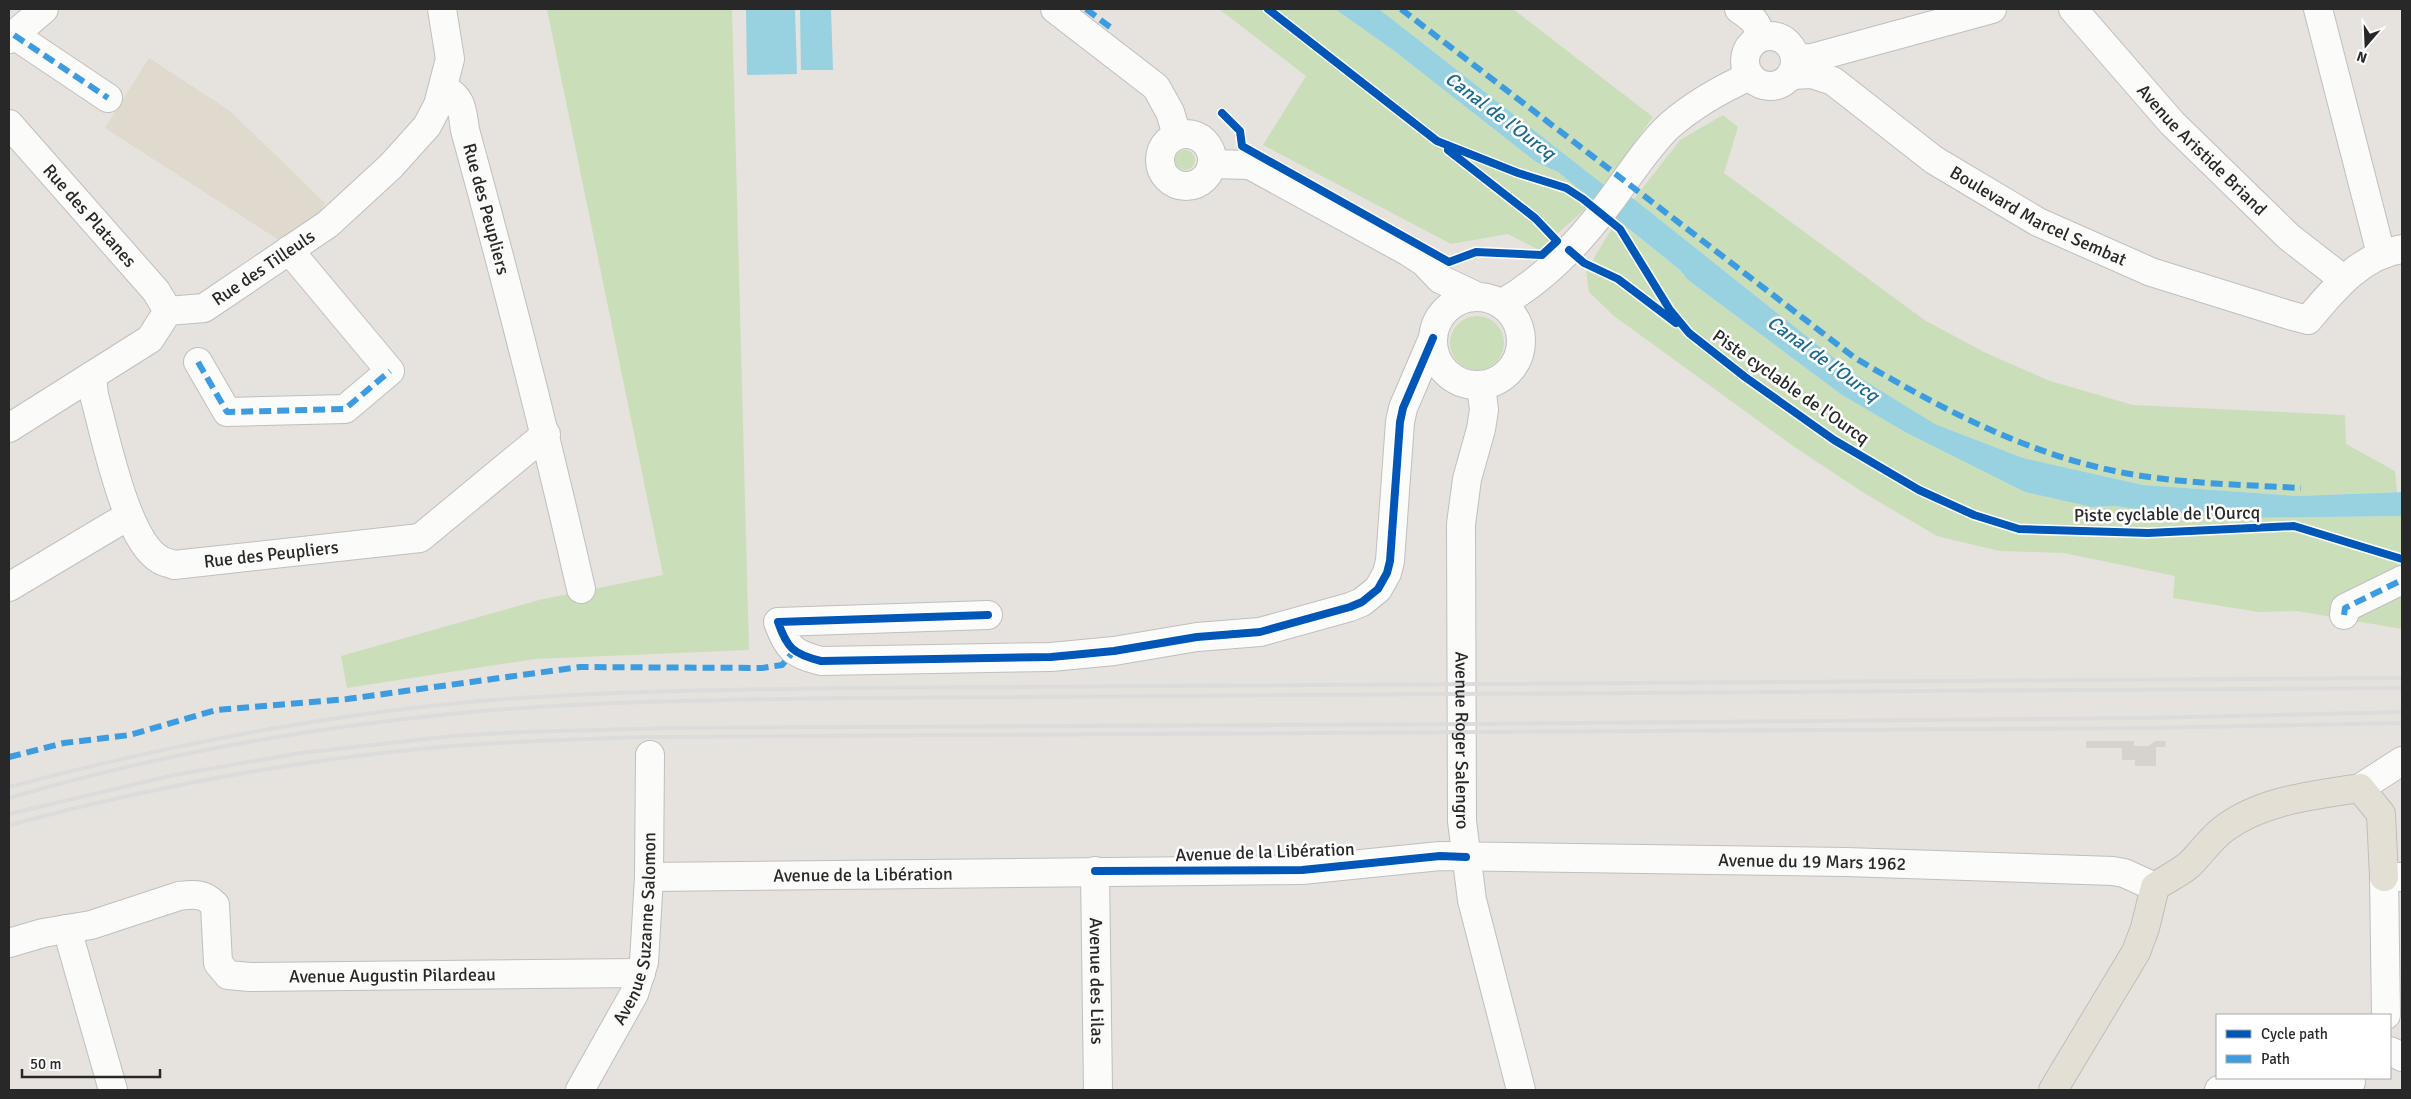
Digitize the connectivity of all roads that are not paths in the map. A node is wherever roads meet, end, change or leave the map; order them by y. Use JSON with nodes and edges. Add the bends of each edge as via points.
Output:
{"nodes":[{"id":1,"x":44,"y":9,"type":"edge"},
{"id":2,"x":442,"y":9,"type":"edge"},
{"id":3,"x":1055,"y":9,"type":"edge"},
{"id":4,"x":1739,"y":9,"type":"edge"},
{"id":5,"x":1992,"y":9,"type":"edge"},
{"id":6,"x":2073,"y":9,"type":"edge"},
{"id":7,"x":2318,"y":9,"type":"edge"},
{"id":8,"x":11,"y":37,"type":"edge"},
{"id":9,"x":1759,"y":38,"type":"junction"},
{"id":10,"x":1793,"y":67,"type":"junction"},
{"id":11,"x":1750,"y":76,"type":"junction"},
{"id":12,"x":443,"y":88,"type":"junction"},
{"id":13,"x":108,"y":98,"type":"dead end"},
{"id":14,"x":9,"y":124,"type":"edge"},
{"id":15,"x":427,"y":126,"type":"junction"},
{"id":16,"x":465,"y":130,"type":"junction"},
{"id":17,"x":1177,"y":135,"type":"junction"},
{"id":18,"x":1212,"y":164,"type":"junction"},
{"id":19,"x":290,"y":250,"type":"junction"},
{"id":20,"x":1569,"y":250,"type":"junction"},
{"id":21,"x":2392,"y":251,"type":"edge"},
{"id":22,"x":1440,"y":279,"type":"junction"},
{"id":23,"x":2343,"y":279,"type":"junction"},
{"id":24,"x":1489,"y":301,"type":"junction"},
{"id":25,"x":168,"y":311,"type":"junction"},
{"id":26,"x":1443,"y":313,"type":"junction"},
{"id":27,"x":1520,"y":330,"type":"junction"},
{"id":28,"x":1433,"y":338,"type":"junction"},
{"id":29,"x":198,"y":362,"type":"dead end"},
{"id":30,"x":92,"y":376,"type":"junction"},
{"id":31,"x":1469,"y":383,"type":"junction"},
{"id":32,"x":1411,"y":392,"type":"junction"},
{"id":33,"x":9,"y":428,"type":"edge"},
{"id":34,"x":546,"y":434,"type":"junction"},
{"id":35,"x":128,"y":516,"type":"junction"},
{"id":36,"x":2402,"y":580,"type":"edge"},
{"id":37,"x":9,"y":588,"type":"edge"},
{"id":38,"x":581,"y":589,"type":"dead end"},
{"id":39,"x":988,"y":615,"type":"dead end"},
{"id":40,"x":2344,"y":615,"type":"dead end"},
{"id":41,"x":650,"y":755,"type":"dead end"},
{"id":42,"x":2402,"y":761,"type":"edge"},
{"id":43,"x":2360,"y":788,"type":"junction"},
{"id":44,"x":1466,"y":857,"type":"junction"},
{"id":45,"x":1095,"y":871,"type":"junction"},
{"id":46,"x":649,"y":877,"type":"junction"},
{"id":47,"x":2393,"y":877,"type":"edge"},
{"id":48,"x":2155,"y":887,"type":"junction"},
{"id":49,"x":67,"y":929,"type":"junction"},
{"id":50,"x":9,"y":943,"type":"edge"},
{"id":51,"x":641,"y":973,"type":"junction"},
{"id":52,"x":2386,"y":1014,"type":"edge"},
{"id":53,"x":2352,"y":1083,"type":"edge"},
{"id":54,"x":113,"y":1090,"type":"edge"},
{"id":55,"x":580,"y":1090,"type":"edge"},
{"id":56,"x":1098,"y":1090,"type":"edge"},
{"id":57,"x":1521,"y":1090,"type":"edge"},
{"id":58,"x":2053,"y":1090,"type":"edge"},
{"id":59,"x":2219,"y":1090,"type":"edge"}],
"edges":[{"from":1,"to":8,"type":"street"},
{"from":2,"to":12,"type":"street","name":"Rue des Tilleuls","via":[[450,59]]},
{"from":3,"to":17,"type":"street","via":[[1156,87],[1170,112]]},
{"from":4,"to":9,"type":"street","via":[[1757,23]]},
{"from":5,"to":10,"type":"street","via":[[1812,58]]},
{"from":6,"to":23,"type":"street","name":"Avenue Aristide Briand","via":[[2172,123],[2289,237]]},
{"from":7,"to":21,"type":"street"},
{"from":8,"to":13,"type":"street"},
{"from":9,"to":10,"type":"street","via":[[1782,39],[1789,44]]},
{"from":9,"to":11,"type":"street","via":[[1745,55],[1746,70]]},
{"from":10,"to":11,"type":"street","via":[[1778,85],[1755,82]]},
{"from":10,"to":23,"type":"street","name":"Boulevard Marcel Sembat","via":[[1832,81],[1934,160],[2038,222],[2182,284],[2308,320]]},
{"from":11,"to":20,"type":"street","via":[[1694,106],[1661,135]]},
{"from":12,"to":15,"type":"street","name":"Rue des Tilleuls"},
{"from":12,"to":16,"type":"street","name":"Rue des Peupliers","via":[[455,94]]},
{"from":14,"to":25,"type":"street","name":"Rue des Platanes","via":[[156,292]]},
{"from":15,"to":16,"type":"street","via":[[456,132]]},
{"from":15,"to":19,"type":"street","name":"Rue des Tilleuls","via":[[391,166],[328,224]]},
{"from":16,"to":34,"type":"street","name":"Rue des Peupliers"},
{"from":17,"to":18,"type":"street","via":[[1186,133],[1202,140],[1208,146]]},
{"from":17,"to":18,"type":"street","via":[[1164,144],[1159,159],[1169,181],[1193,186],[1206,177]]},
{"from":18,"to":22,"type":"street","via":[[1250,165],[1407,251],[1424,262]]},
{"from":19,"to":25,"type":"street","name":"Rue des Tilleuls","via":[[204,308]]},
{"from":19,"to":29,"type":"street","via":[[390,370],[345,410],[227,412]]},
{"from":20,"to":24,"type":"street","via":[[1518,294]]},
{"from":20,"to":27,"type":"street"},
{"from":21,"to":23,"type":"street"},
{"from":22,"to":24,"type":"street"},
{"from":22,"to":26,"type":"street"},
{"from":24,"to":26,"type":"street","via":[[1465,299]]},
{"from":24,"to":27,"type":"street","via":[[1512,314]]},
{"from":25,"to":30,"type":"street","via":[[150,339]]},
{"from":26,"to":28,"type":"street"},
{"from":27,"to":31,"type":"street","via":[[1520,353],[1505,375],[1494,382]]},
{"from":28,"to":31,"type":"street","via":[[1439,365]]},
{"from":28,"to":32,"type":"street"},
{"from":30,"to":33,"type":"street"},
{"from":30,"to":35,"type":"street","name":"Rue des Peupliers","via":[[94,395]]},
{"from":31,"to":32,"type":"street"},
{"from":31,"to":44,"type":"street","name":"Avenue Roger Salengro","via":[[1484,410],[1467,479],[1462,524],[1461,756]]},
{"from":32,"to":39,"type":"street","via":[[1400,422],[1387,573],[1373,595],[1350,607],[1260,632],[1197,637],[1114,651],[1023,658],[821,661],[794,652],[785,642],[778,622]]},
{"from":34,"to":35,"type":"street","name":"Rue des Peupliers","via":[[420,538],[174,564],[159,559],[147,547]]},
{"from":34,"to":38,"type":"street","name":"Rue des Peupliers"},
{"from":35,"to":37,"type":"street"},
{"from":36,"to":40,"type":"street","via":[[2345,608]]},
{"from":41,"to":46,"type":"street","name":"Avenue Suzanne Salomon"},
{"from":42,"to":43,"type":"street"},
{"from":43,"to":47,"type":"main road","via":[[2381,814]]},
{"from":43,"to":48,"type":"main road","via":[[2267,806],[2244,816],[2224,828],[2188,865]]},
{"from":44,"to":45,"type":"street","name":"Avenue de la Libération","via":[[1440,856],[1302,870]]},
{"from":44,"to":48,"type":"street","name":"Avenue du 19 Mars 1962","via":[[1846,862],[2096,870],[2124,873]]},
{"from":44,"to":57,"type":"street","name":"Avenue Roger Salengro","via":[[1472,900]]},
{"from":45,"to":46,"type":"street","name":"Avenue de la Libération"},
{"from":45,"to":56,"type":"street","name":"Avenue des Lilas"},
{"from":46,"to":51,"type":"street","name":"Avenue Suzanne Salomon"},
{"from":47,"to":52,"type":"street"},
{"from":48,"to":58,"type":"main road","via":[[2146,928],[2136,952]]},
{"from":49,"to":50,"type":"street"},
{"from":49,"to":51,"type":"street","name":"Avenue Augustin Pilardeau","via":[[91,925],[192,894],[207,896],[215,905],[218,963],[228,975]]},
{"from":49,"to":54,"type":"street"},
{"from":51,"to":55,"type":"street","name":"Avenue Suzanne Salomon","via":[[634,994]]},
{"from":53,"to":59,"type":"street","via":[[2328,1081]]}]}
